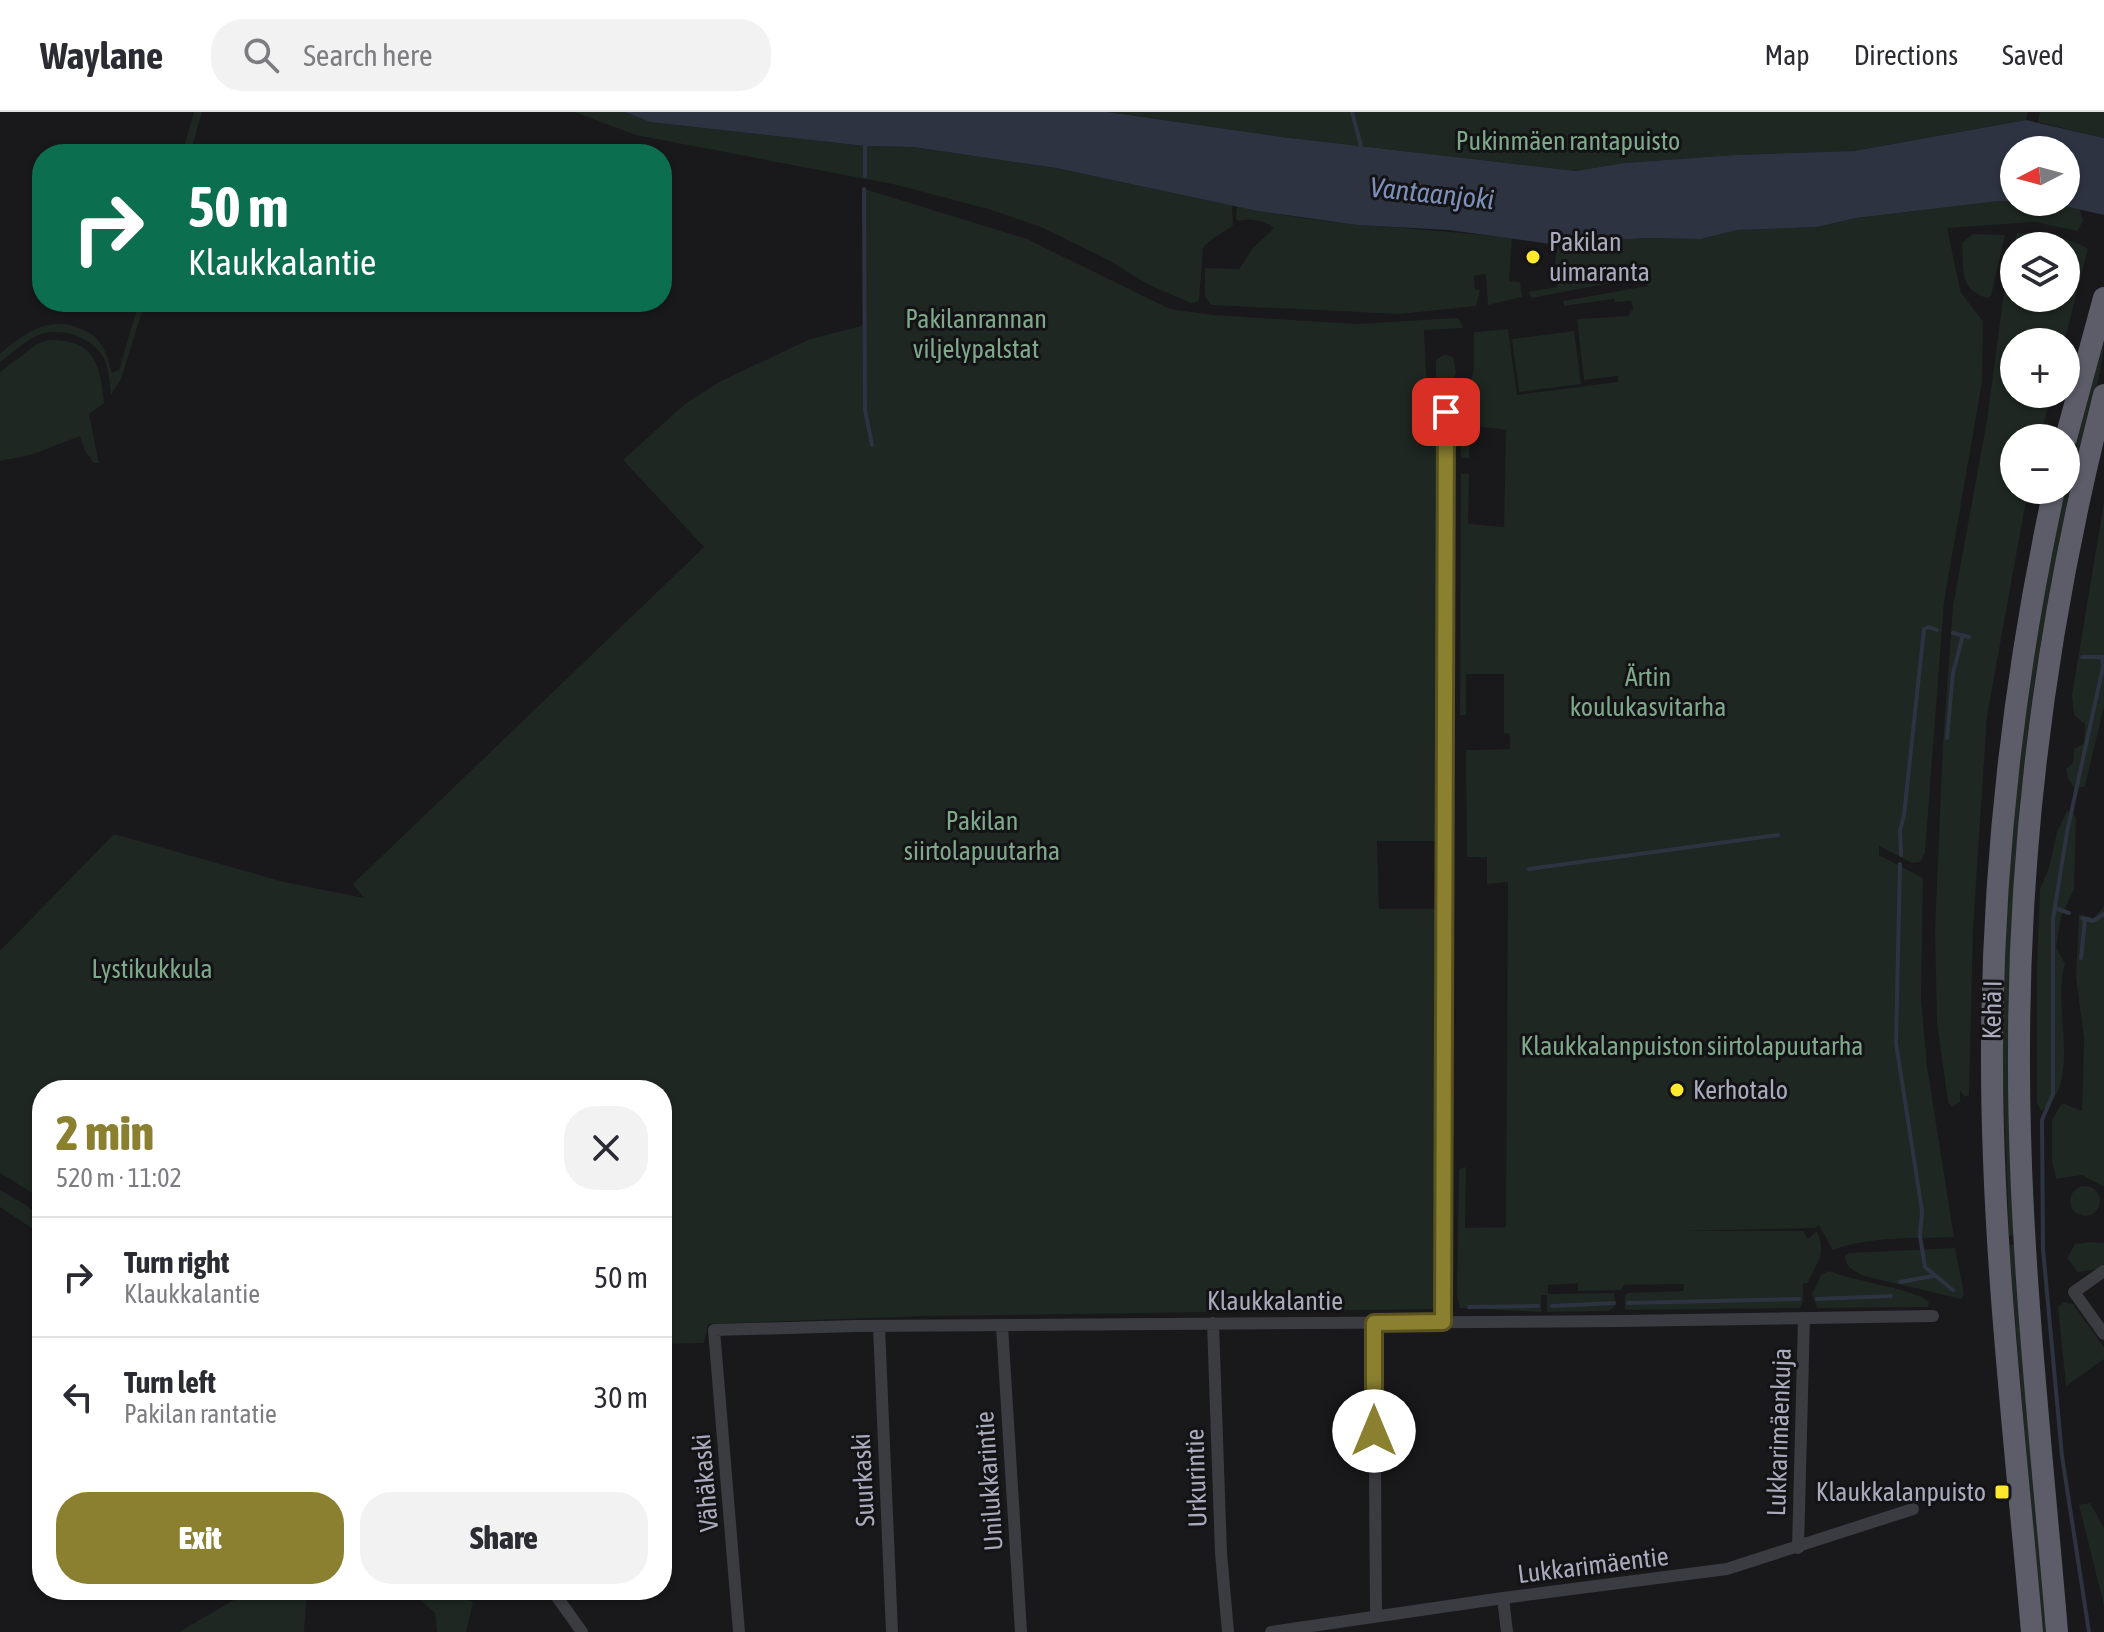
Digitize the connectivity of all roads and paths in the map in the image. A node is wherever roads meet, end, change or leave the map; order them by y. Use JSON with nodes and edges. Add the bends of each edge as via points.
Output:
{"nodes":[{"id":1,"x":2104,"y":298,"type":"edge"},
{"id":2,"x":2104,"y":395,"type":"edge"},
{"id":3,"x":1446,"y":412,"type":"dead end"},
{"id":4,"x":2070,"y":424,"type":"edge"},
{"id":5,"x":2051,"y":504,"type":"edge"},
{"id":6,"x":2104,"y":1271,"type":"edge"},
{"id":7,"x":1933,"y":1316,"type":"dead end"},
{"id":8,"x":1804,"y":1318,"type":"junction"},
{"id":9,"x":1443,"y":1322,"type":"junction"},
{"id":10,"x":1213,"y":1323,"type":"junction"},
{"id":11,"x":1374,"y":1323,"type":"junction"},
{"id":12,"x":1002,"y":1326,"type":"junction"},
{"id":13,"x":879,"y":1327,"type":"junction"},
{"id":14,"x":714,"y":1330,"type":"joint"},
{"id":15,"x":2104,"y":1334,"type":"edge"},
{"id":16,"x":1913,"y":1509,"type":"dead end"},
{"id":17,"x":1798,"y":1548,"type":"junction"},
{"id":18,"x":1503,"y":1598,"type":"junction"},
{"id":19,"x":559,"y":1600,"type":"edge"},
{"id":20,"x":1376,"y":1615,"type":"junction"},
{"id":21,"x":582,"y":1632,"type":"edge"},
{"id":22,"x":739,"y":1632,"type":"edge"},
{"id":23,"x":892,"y":1632,"type":"edge"},
{"id":24,"x":1021,"y":1632,"type":"edge"},
{"id":25,"x":1228,"y":1632,"type":"edge"},
{"id":26,"x":1271,"y":1632,"type":"edge"},
{"id":27,"x":1507,"y":1632,"type":"edge"},
{"id":28,"x":2032,"y":1632,"type":"edge"},
{"id":29,"x":2057,"y":1632,"type":"edge"}],
"edges":[{"from":1,"to":4,"type":"highway"},
{"from":2,"to":29,"type":"highway","name":"Kehä I","via":[[2050,646],[2030,817],[2020,982],[2026,1265]]},
{"from":3,"to":9,"type":"street"},
{"from":5,"to":28,"type":"highway","name":"Kehä I","via":[[2010,743],[1993,980],[1999,1250]]},
{"from":6,"to":15,"type":"street","via":[[2074,1292]]},
{"from":7,"to":8,"type":"street","name":"Klaukkalantie"},
{"from":8,"to":9,"type":"street","name":"Klaukkalantie"},
{"from":8,"to":17,"type":"street","name":"Lukkarimäenkuja"},
{"from":9,"to":11,"type":"street","name":"Klaukkalantie"},
{"from":10,"to":11,"type":"street","name":"Klaukkalantie"},
{"from":10,"to":12,"type":"street","name":"Klaukkalantie"},
{"from":10,"to":25,"type":"street","name":"Urkurintie"},
{"from":11,"to":20,"type":"street"},
{"from":12,"to":13,"type":"street","name":"Klaukkalantie"},
{"from":12,"to":24,"type":"street","name":"Unilukkarintie"},
{"from":13,"to":14,"type":"street","name":"Klaukkalantie"},
{"from":13,"to":23,"type":"street","name":"Suurkaski"},
{"from":14,"to":22,"type":"street","name":"Vähäkaski"},
{"from":16,"to":17,"type":"street","name":"Lukkarimäentie"},
{"from":17,"to":18,"type":"street","name":"Lukkarimäentie","via":[[1727,1569]]},
{"from":18,"to":20,"type":"street","name":"Lukkarimäentie"},
{"from":18,"to":27,"type":"street"},
{"from":19,"to":21,"type":"street"},
{"from":20,"to":26,"type":"street","name":"Lukkarimäentie"}]}
